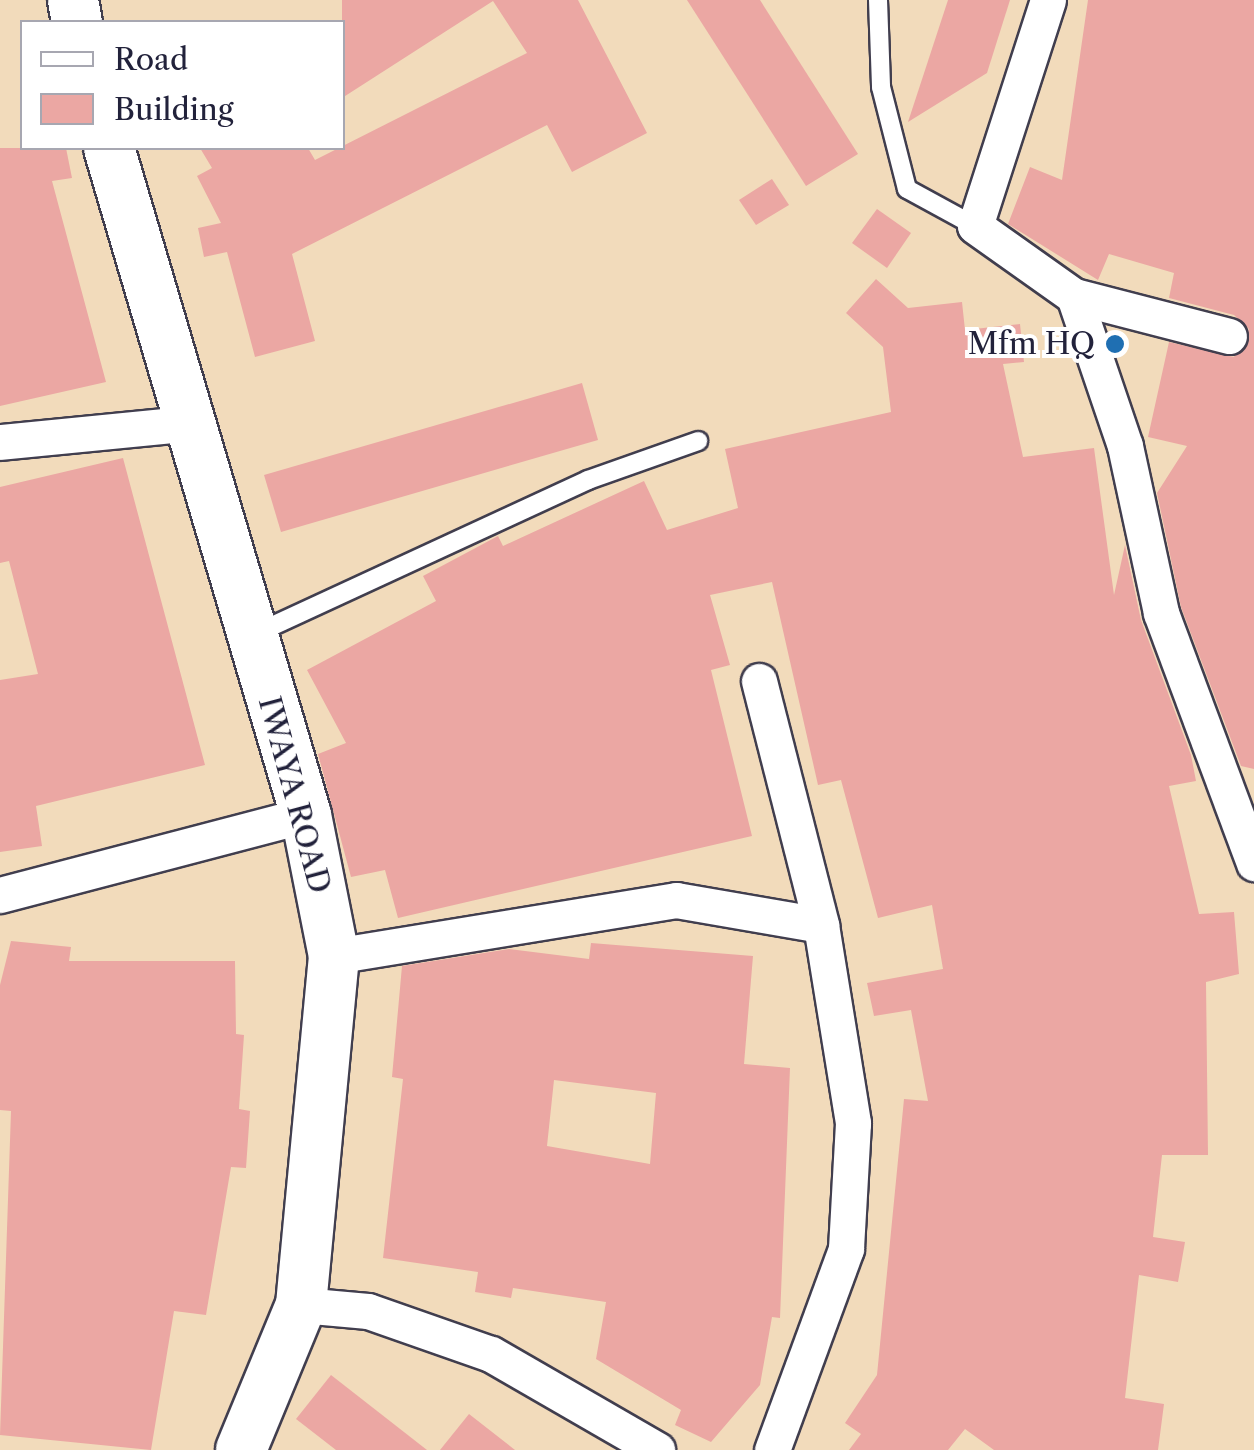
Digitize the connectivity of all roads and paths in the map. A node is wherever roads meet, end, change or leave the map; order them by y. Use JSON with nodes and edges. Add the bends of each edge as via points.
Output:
{"nodes":[{"id":1,"x":878,"y":0,"type":"edge"},
{"id":2,"x":1048,"y":0,"type":"edge"},
{"id":3,"x":110,"y":150,"type":"edge"},
{"id":4,"x":975,"y":226,"type":"junction"},
{"id":5,"x":1074,"y":296,"type":"junction"},
{"id":6,"x":1229,"y":336,"type":"dead end"},
{"id":7,"x":184,"y":424,"type":"junction"},
{"id":8,"x":698,"y":441,"type":"dead end"},
{"id":9,"x":0,"y":442,"type":"edge"},
{"id":10,"x":248,"y":637,"type":"junction"},
{"id":11,"x":759,"y":681,"type":"dead end"},
{"id":12,"x":306,"y":814,"type":"junction"},
{"id":13,"x":1254,"y":863,"type":"edge"},
{"id":14,"x":0,"y":894,"type":"edge"},
{"id":15,"x":821,"y":925,"type":"junction"},
{"id":16,"x":334,"y":956,"type":"junction"},
{"id":17,"x":301,"y":1305,"type":"junction"},
{"id":18,"x":241,"y":1450,"type":"edge"},
{"id":19,"x":657,"y":1450,"type":"edge"},
{"id":20,"x":772,"y":1450,"type":"edge"}],
"edges":[{"from":1,"to":4,"type":"lane","via":[[880,87],[908,188]]},
{"from":2,"to":4,"type":"street"},
{"from":3,"to":7,"type":"street","name":"IWAYA ROAD"},
{"from":4,"to":5,"type":"street"},
{"from":5,"to":6,"type":"street"},
{"from":5,"to":13,"type":"street","via":[[1125,446],[1161,613]]},
{"from":7,"to":9,"type":"street"},
{"from":7,"to":10,"type":"street","name":"IWAYA ROAD"},
{"from":8,"to":10,"type":"lane","via":[[588,480]]},
{"from":10,"to":12,"type":"street","name":"IWAYA ROAD"},
{"from":11,"to":15,"type":"street"},
{"from":12,"to":14,"type":"street"},
{"from":12,"to":16,"type":"street","name":"IWAYA ROAD"},
{"from":15,"to":16,"type":"street","via":[[676,900]]},
{"from":15,"to":20,"type":"street","via":[[853,1124],[846,1250]]},
{"from":16,"to":17,"type":"street","name":"IWAYA ROAD"},
{"from":17,"to":18,"type":"street","name":"IWAYA ROAD"},
{"from":17,"to":19,"type":"street","via":[[368,1311],[491,1354]]}]}
